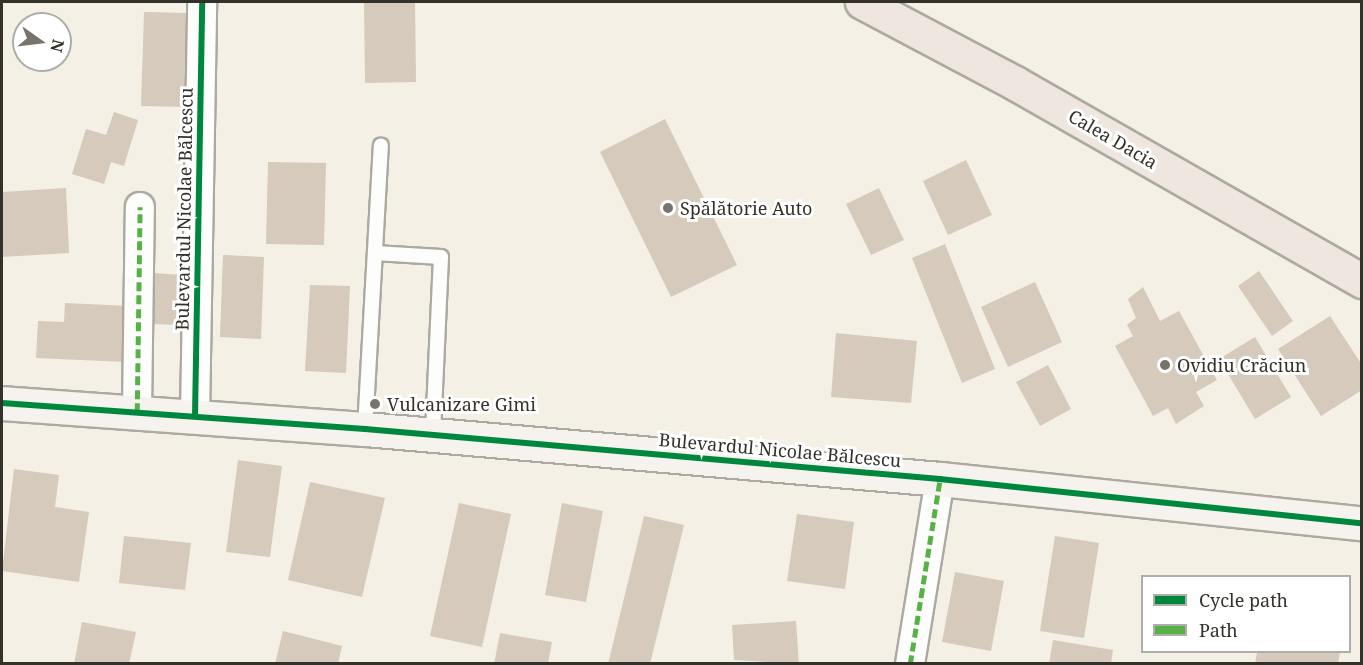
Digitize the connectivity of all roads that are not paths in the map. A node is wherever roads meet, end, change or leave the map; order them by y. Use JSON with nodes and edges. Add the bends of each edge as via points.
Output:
{"nodes":[{"id":1,"x":202,"y":2,"type":"edge"},
{"id":2,"x":862,"y":2,"type":"edge"},
{"id":3,"x":381,"y":145,"type":"dead end"},
{"id":4,"x":140,"y":207,"type":"dead end"},
{"id":5,"x":375,"y":253,"type":"junction"},
{"id":6,"x":1362,"y":281,"type":"edge"},
{"id":7,"x":2,"y":403,"type":"edge"},
{"id":8,"x":137,"y":412,"type":"junction"},
{"id":9,"x":195,"y":416,"type":"junction"},
{"id":10,"x":365,"y":429,"type":"junction"},
{"id":11,"x":433,"y":435,"type":"junction"},
{"id":12,"x":940,"y":479,"type":"junction"},
{"id":13,"x":1362,"y":524,"type":"edge"},
{"id":14,"x":910,"y":663,"type":"edge"}],
"edges":[{"from":1,"to":9,"type":"street","name":"Bulevardul Nicolae Bălcescu"},
{"from":2,"to":6,"type":"main road","name":"Calea Dacia","via":[[1016,83]]},
{"from":3,"to":5,"type":"lane"},
{"from":4,"to":8,"type":"street"},
{"from":5,"to":10,"type":"lane"},
{"from":5,"to":11,"type":"lane","via":[[441,257]]},
{"from":7,"to":8,"type":"street","name":"Bulevardul Nicolae Bălcescu"},
{"from":8,"to":9,"type":"street","name":"Bulevardul Nicolae Bălcescu"},
{"from":9,"to":10,"type":"street","name":"Bulevardul Nicolae Bălcescu"},
{"from":10,"to":11,"type":"street","name":"Bulevardul Nicolae Bălcescu"},
{"from":11,"to":12,"type":"street","name":"Bulevardul Nicolae Bălcescu"},
{"from":12,"to":13,"type":"street","name":"Bulevardul Nicolae Bălcescu"},
{"from":12,"to":14,"type":"street"}]}
